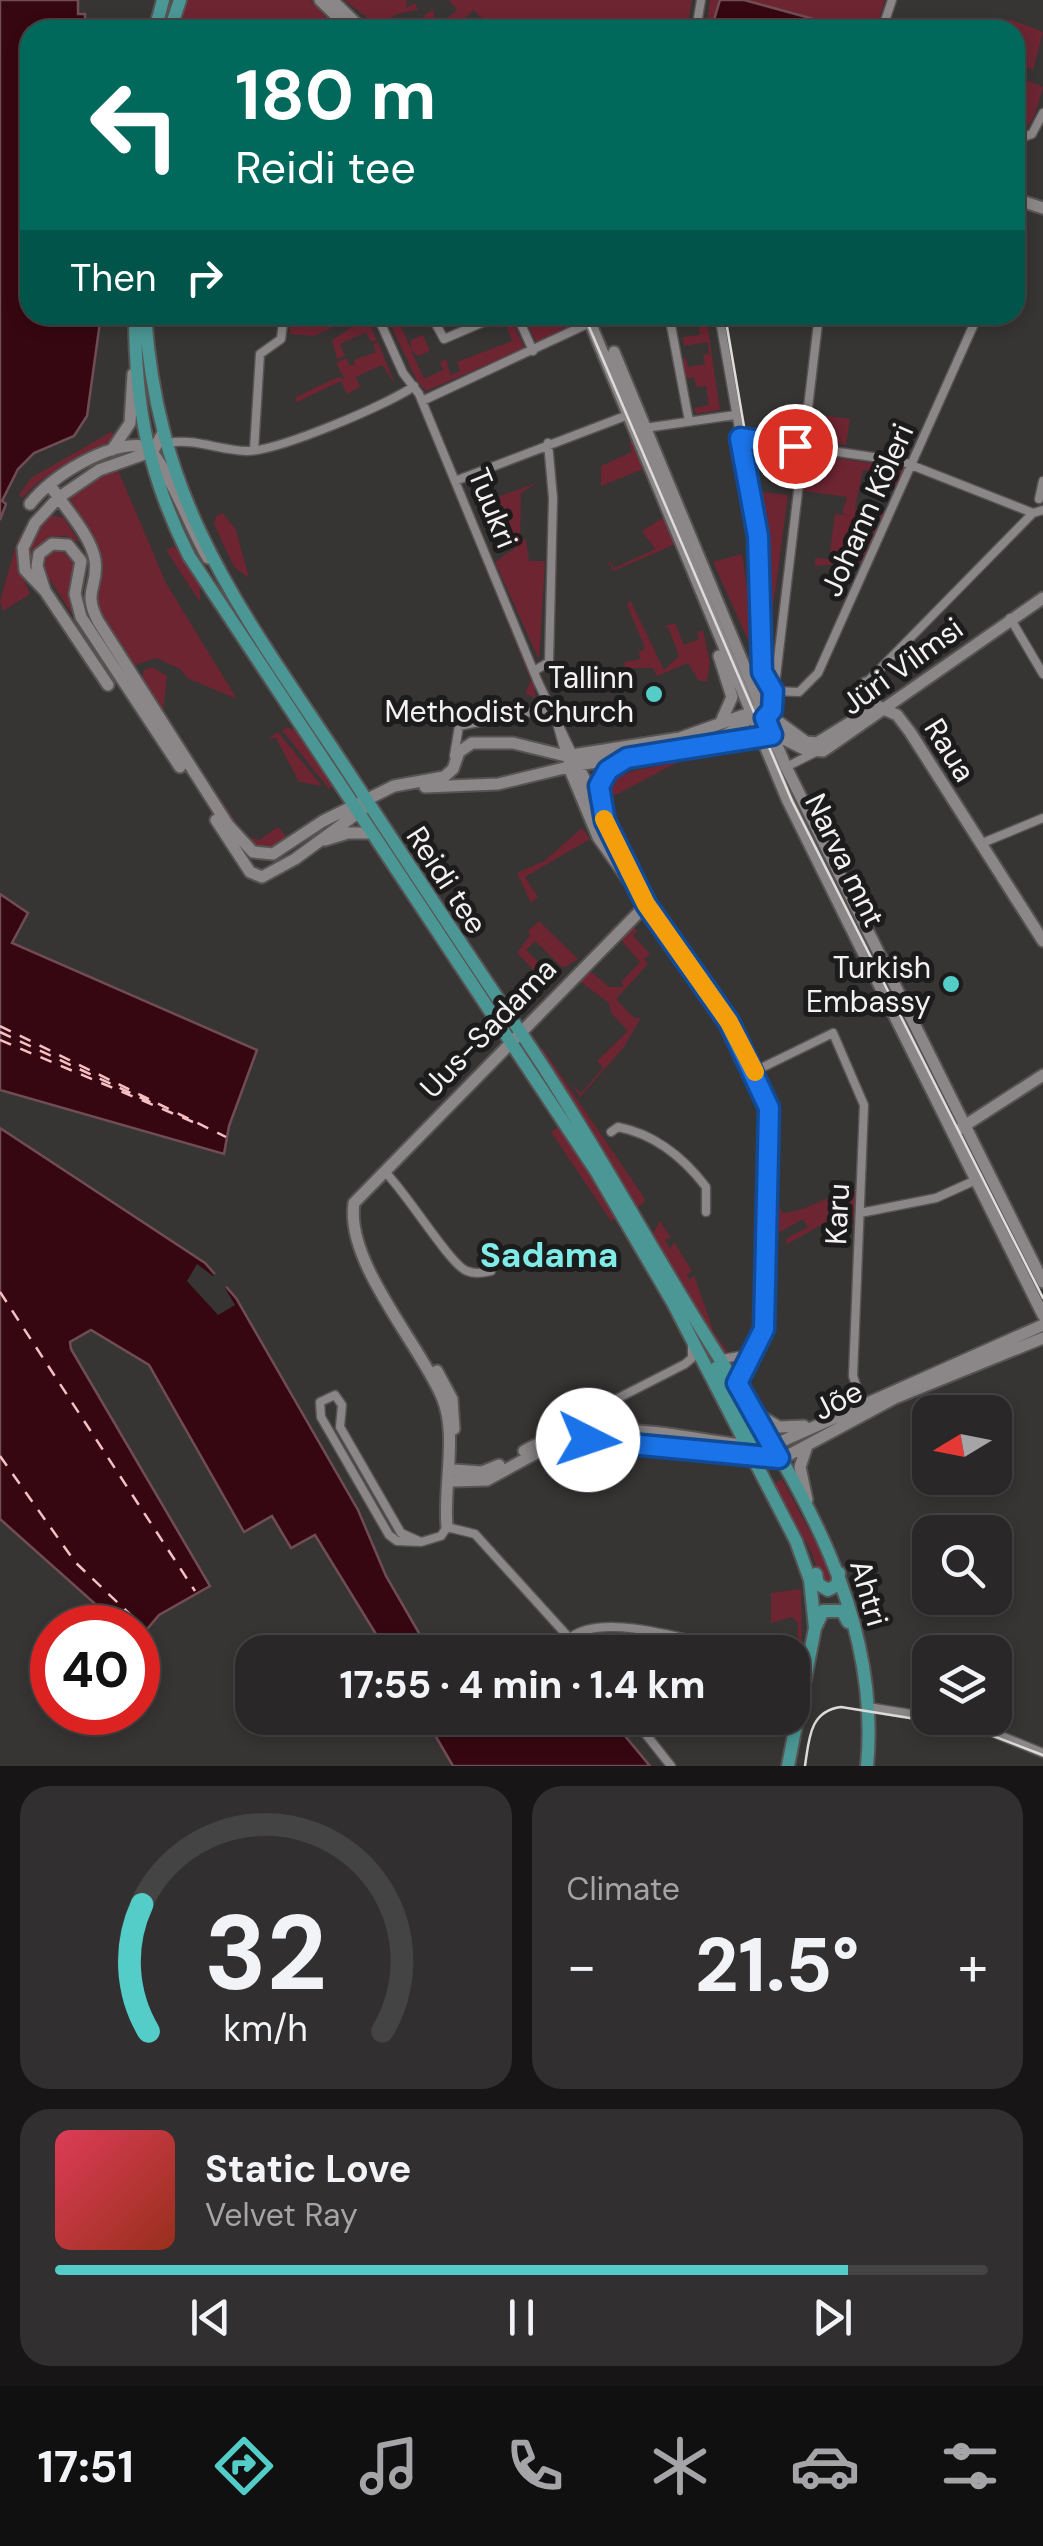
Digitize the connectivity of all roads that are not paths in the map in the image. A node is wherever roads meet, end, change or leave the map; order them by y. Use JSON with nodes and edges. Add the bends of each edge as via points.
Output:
{"nodes":[{"id":1,"x":320,"y":0,"type":"edge"},
{"id":2,"x":332,"y":0,"type":"edge"},
{"id":3,"x":341,"y":20,"type":"edge"},
{"id":4,"x":353,"y":20,"type":"edge"},
{"id":5,"x":1043,"y":113,"type":"edge"},
{"id":6,"x":1025,"y":136,"type":"edge"},
{"id":7,"x":134,"y":325,"type":"edge"},
{"id":8,"x":147,"y":325,"type":"edge"},
{"id":9,"x":283,"y":325,"type":"edge"},
{"id":10,"x":381,"y":325,"type":"edge"},
{"id":11,"x":436,"y":325,"type":"edge"},
{"id":12,"x":477,"y":325,"type":"edge"},
{"id":13,"x":522,"y":325,"type":"edge"},
{"id":14,"x":580,"y":325,"type":"edge"},
{"id":15,"x":596,"y":325,"type":"edge"},
{"id":16,"x":671,"y":325,"type":"edge"},
{"id":17,"x":721,"y":325,"type":"edge"},
{"id":18,"x":819,"y":325,"type":"edge"},
{"id":19,"x":974,"y":325,"type":"edge"},
{"id":20,"x":533,"y":350,"type":"junction"},
{"id":21,"x":135,"y":356,"type":"junction"},
{"id":22,"x":414,"y":386,"type":"junction"},
{"id":23,"x":422,"y":401,"type":"junction"},
{"id":24,"x":635,"y":413,"type":"junction"},
{"id":25,"x":735,"y":415,"type":"junction"},
{"id":26,"x":688,"y":421,"type":"junction"},
{"id":27,"x":646,"y":428,"type":"junction"},
{"id":28,"x":740,"y":438,"type":"junction"},
{"id":29,"x":548,"y":443,"type":"junction"},
{"id":30,"x":156,"y":445,"type":"junction"},
{"id":31,"x":803,"y":447,"type":"junction"},
{"id":32,"x":254,"y":450,"type":"junction"},
{"id":33,"x":108,"y":452,"type":"junction"},
{"id":34,"x":912,"y":464,"type":"junction"},
{"id":35,"x":455,"y":482,"type":"junction"},
{"id":36,"x":1043,"y":482,"type":"edge"},
{"id":37,"x":46,"y":488,"type":"junction"},
{"id":38,"x":58,"y":498,"type":"junction"},
{"id":39,"x":1039,"y":499,"type":"dead end"},
{"id":40,"x":30,"y":505,"type":"dead end"},
{"id":41,"x":1040,"y":512,"type":"edge"},
{"id":42,"x":45,"y":591,"type":"junction"},
{"id":43,"x":1043,"y":598,"type":"edge"},
{"id":44,"x":1010,"y":618,"type":"junction"},
{"id":45,"x":718,"y":636,"type":"junction"},
{"id":46,"x":534,"y":671,"type":"junction"},
{"id":47,"x":124,"y":674,"type":"junction"},
{"id":48,"x":1043,"y":674,"type":"edge"},
{"id":49,"x":866,"y":684,"type":"joint"},
{"id":50,"x":108,"y":686,"type":"dead end"},
{"id":51,"x":773,"y":691,"type":"junction"},
{"id":52,"x":551,"y":708,"type":"junction"},
{"id":53,"x":883,"y":708,"type":"junction"},
{"id":54,"x":758,"y":717,"type":"junction"},
{"id":55,"x":721,"y":722,"type":"junction"},
{"id":56,"x":766,"y":736,"type":"junction"},
{"id":57,"x":706,"y":745,"type":"junction"},
{"id":58,"x":816,"y":752,"type":"junction"},
{"id":59,"x":627,"y":758,"type":"junction"},
{"id":60,"x":571,"y":761,"type":"junction"},
{"id":61,"x":454,"y":765,"type":"junction"},
{"id":62,"x":786,"y":767,"type":"junction"},
{"id":63,"x":538,"y":776,"type":"junction"},
{"id":64,"x":466,"y":786,"type":"junction"},
{"id":65,"x":576,"y":789,"type":"junction"},
{"id":66,"x":361,"y":805,"type":"junction"},
{"id":67,"x":1043,"y":818,"type":"edge"},
{"id":68,"x":605,"y":821,"type":"junction"},
{"id":69,"x":370,"y":833,"type":"junction"},
{"id":70,"x":317,"y":844,"type":"junction"},
{"id":71,"x":980,"y":844,"type":"junction"},
{"id":72,"x":646,"y":904,"type":"junction"},
{"id":73,"x":1043,"y":942,"type":"edge"},
{"id":74,"x":520,"y":1030,"type":"junction"},
{"id":75,"x":509,"y":1042,"type":"junction"},
{"id":76,"x":755,"y":1071,"type":"junction"},
{"id":77,"x":1043,"y":1075,"type":"edge"},
{"id":78,"x":959,"y":1130,"type":"junction"},
{"id":79,"x":611,"y":1132,"type":"dead end"},
{"id":80,"x":384,"y":1170,"type":"junction"},
{"id":81,"x":976,"y":1180,"type":"junction"},
{"id":82,"x":706,"y":1212,"type":"dead end"},
{"id":83,"x":860,"y":1213,"type":"junction"},
{"id":84,"x":491,"y":1271,"type":"dead end"},
{"id":85,"x":1043,"y":1282,"type":"edge"},
{"id":86,"x":674,"y":1303,"type":"junction"},
{"id":87,"x":1043,"y":1315,"type":"edge"},
{"id":88,"x":1043,"y":1325,"type":"edge"},
{"id":89,"x":690,"y":1337,"type":"junction"},
{"id":90,"x":1043,"y":1338,"type":"edge"},
{"id":91,"x":754,"y":1351,"type":"junction"},
{"id":92,"x":722,"y":1359,"type":"junction"},
{"id":93,"x":737,"y":1383,"type":"junction"},
{"id":94,"x":865,"y":1407,"type":"junction"},
{"id":95,"x":755,"y":1412,"type":"junction"},
{"id":96,"x":823,"y":1422,"type":"junction"},
{"id":97,"x":588,"y":1434,"type":"junction"},
{"id":98,"x":809,"y":1444,"type":"junction"},
{"id":99,"x":763,"y":1452,"type":"junction"},
{"id":100,"x":451,"y":1476,"type":"junction"},
{"id":101,"x":811,"y":1514,"type":"junction"},
{"id":102,"x":448,"y":1527,"type":"junction"},
{"id":103,"x":422,"y":1542,"type":"junction"},
{"id":104,"x":805,"y":1561,"type":"junction"},
{"id":105,"x":839,"y":1570,"type":"junction"},
{"id":106,"x":815,"y":1628,"type":"junction"},
{"id":107,"x":567,"y":1635,"type":"edge"},
{"id":108,"x":574,"y":1635,"type":"edge"},
{"id":109,"x":659,"y":1635,"type":"edge"},
{"id":110,"x":810,"y":1658,"type":"edge"},
{"id":111,"x":859,"y":1658,"type":"junction"},
{"id":112,"x":868,"y":1707,"type":"junction"},
{"id":113,"x":912,"y":1714,"type":"edge"},
{"id":114,"x":647,"y":1735,"type":"edge"},
{"id":115,"x":794,"y":1735,"type":"edge"},
{"id":116,"x":999,"y":1735,"type":"edge"},
{"id":117,"x":1043,"y":1753,"type":"edge"},
{"id":118,"x":672,"y":1766,"type":"edge"},
{"id":119,"x":788,"y":1766,"type":"edge"},
{"id":120,"x":867,"y":1766,"type":"edge"}],
"edges":[{"from":1,"to":3,"type":"street"},
{"from":2,"to":4,"type":"street"},
{"from":5,"to":6,"type":"street"},
{"from":7,"to":21,"type":"main road","name":"Reidi tee"},
{"from":8,"to":30,"type":"main road","name":"Reidi tee"},
{"from":9,"to":32,"type":"street","via":[[281,339],[260,354]]},
{"from":10,"to":22,"type":"street","name":"Tuukri"},
{"from":11,"to":12,"type":"street","via":[[444,339]]},
{"from":13,"to":20,"type":"street"},
{"from":14,"to":20,"type":"street"},
{"from":15,"to":24,"type":"street","name":"Narva mnt"},
{"from":16,"to":26,"type":"street"},
{"from":17,"to":25,"type":"street"},
{"from":18,"to":31,"type":"street"},
{"from":19,"to":34,"type":"street","name":"Johann Köleri"},
{"from":20,"to":23,"type":"street"},
{"from":21,"to":30,"type":"main road","name":"Reidi tee","via":[[144,431]]},
{"from":21,"to":33,"type":"street","via":[[130,423]]},
{"from":22,"to":23,"type":"street","name":"Tuukri"},
{"from":22,"to":32,"type":"street"},
{"from":23,"to":35,"type":"street","name":"Tuukri"},
{"from":24,"to":27,"type":"street","name":"Narva mnt"},
{"from":24,"to":29,"type":"street"},
{"from":24,"to":45,"type":"street","name":"Narva mnt"},
{"from":25,"to":26,"type":"street"},
{"from":25,"to":28,"type":"street"},
{"from":26,"to":27,"type":"street"},
{"from":27,"to":54,"type":"street","name":"Narva mnt","via":[[752,687]]},
{"from":28,"to":31,"type":"street"},
{"from":28,"to":51,"type":"street","via":[[758,536],[762,672]]},
{"from":29,"to":35,"type":"street"},
{"from":29,"to":46,"type":"street","via":[[549,662]]},
{"from":30,"to":32,"type":"street"},
{"from":30,"to":33,"type":"street"},
{"from":30,"to":38,"type":"street","via":[[99,470]]},
{"from":30,"to":66,"type":"main road","name":"Reidi tee","via":[[218,574]]},
{"from":30,"to":66,"type":"main road","name":"Reidi tee","via":[[172,522],[199,572]]},
{"from":31,"to":34,"type":"street"},
{"from":31,"to":51,"type":"street"},
{"from":33,"to":37,"type":"street"},
{"from":34,"to":41,"type":"street"},
{"from":34,"to":51,"type":"street","name":"Johann Köleri","via":[[812,683],[799,692]]},
{"from":35,"to":46,"type":"street","name":"Tuukri"},
{"from":36,"to":39,"type":"street"},
{"from":37,"to":38,"type":"street"},
{"from":37,"to":40,"type":"street"},
{"from":38,"to":42,"type":"street","via":[[35,523],[22,552],[25,570]]},
{"from":38,"to":47,"type":"street","via":[[92,549],[90,603]]},
{"from":41,"to":49,"type":"street"},
{"from":42,"to":47,"type":"street","via":[[38,554],[54,543],[72,547],[82,563],[75,594],[79,611]]},
{"from":42,"to":50,"type":"street"},
{"from":43,"to":44,"type":"street","name":"Jüri Vilmsi"},
{"from":44,"to":48,"type":"street"},
{"from":44,"to":53,"type":"street","name":"Jüri Vilmsi"},
{"from":45,"to":54,"type":"street","name":"Narva mnt"},
{"from":45,"to":55,"type":"street","via":[[732,697]]},
{"from":46,"to":52,"type":"street","name":"Tuukri"},
{"from":47,"to":66,"type":"street","via":[[253,852],[273,854]]},
{"from":47,"to":70,"type":"street","via":[[253,875],[267,875]]},
{"from":49,"to":53,"type":"street","name":"Raua"},
{"from":51,"to":54,"type":"street","via":[[772,710]]},
{"from":52,"to":60,"type":"street","name":"Tuukri"},
{"from":52,"to":61,"type":"street","via":[[459,726]]},
{"from":53,"to":54,"type":"street","via":[[816,744]]},
{"from":53,"to":58,"type":"street","name":"Jüri Vilmsi"},
{"from":53,"to":71,"type":"street","name":"Raua","via":[[910,732]]},
{"from":54,"to":55,"type":"street"},
{"from":54,"to":56,"type":"street","name":"Narva mnt"},
{"from":54,"to":57,"type":"street"},
{"from":55,"to":60,"type":"street"},
{"from":56,"to":57,"type":"street"},
{"from":56,"to":58,"type":"street","via":[[785,736]]},
{"from":56,"to":62,"type":"street","name":"Narva mnt"},
{"from":56,"to":78,"type":"street","name":"Narva mnt"},
{"from":57,"to":59,"type":"street"},
{"from":58,"to":62,"type":"street","name":"Jüri Vilmsi"},
{"from":59,"to":60,"type":"street"},
{"from":59,"to":68,"type":"street","via":[[601,779]]},
{"from":60,"to":61,"type":"street","via":[[529,746],[480,742],[466,745]]},
{"from":60,"to":63,"type":"street"},
{"from":60,"to":65,"type":"street","name":"Tuukri"},
{"from":60,"to":68,"type":"street","name":"Tuukri"},
{"from":61,"to":64,"type":"street"},
{"from":61,"to":66,"type":"street","via":[[444,777],[394,786]]},
{"from":62,"to":78,"type":"street","name":"Narva mnt"},
{"from":63,"to":64,"type":"street"},
{"from":63,"to":65,"type":"street"},
{"from":64,"to":66,"type":"street","via":[[406,788]]},
{"from":65,"to":72,"type":"street","name":"Tuukri","via":[[598,837]]},
{"from":66,"to":69,"type":"main road","name":"Reidi tee"},
{"from":66,"to":70,"type":"street"},
{"from":66,"to":74,"type":"main road","name":"Reidi tee"},
{"from":67,"to":71,"type":"street"},
{"from":68,"to":72,"type":"street","name":"Tuukri"},
{"from":69,"to":70,"type":"street","via":[[340,834]]},
{"from":69,"to":75,"type":"main road","name":"Reidi tee"},
{"from":71,"to":73,"type":"street","name":"Raua"},
{"from":72,"to":74,"type":"street","name":"Uus-Sadama"},
{"from":72,"to":76,"type":"street","name":"Tuukri","via":[[729,1022]]},
{"from":74,"to":75,"type":"street","name":"Uus-Sadama"},
{"from":74,"to":92,"type":"main road","name":"Reidi tee"},
{"from":75,"to":80,"type":"street","name":"Uus-Sadama"},
{"from":75,"to":86,"type":"main road","name":"Reidi tee"},
{"from":76,"to":83,"type":"street","name":"Karu","via":[[833,1032],[864,1105]]},
{"from":76,"to":91,"type":"street","name":"Tuukri","via":[[771,1131],[764,1329]]},
{"from":77,"to":78,"type":"street"},
{"from":78,"to":81,"type":"street","name":"Narva mnt"},
{"from":78,"to":85,"type":"street","name":"Narva mnt"},
{"from":79,"to":82,"type":"street","via":[[634,1130],[671,1151],[706,1187]]},
{"from":80,"to":84,"type":"street","via":[[457,1265]]},
{"from":80,"to":100,"type":"street","name":"Uus-Sadama","via":[[354,1203],[353,1218],[445,1403]]},
{"from":81,"to":83,"type":"street","via":[[936,1198]]},
{"from":81,"to":87,"type":"street","name":"Narva mnt"},
{"from":83,"to":94,"type":"street","name":"Karu","via":[[853,1352],[854,1383]]},
{"from":86,"to":89,"type":"main road","name":"Reidi tee"},
{"from":86,"to":99,"type":"main road"},
{"from":88,"to":94,"type":"street","name":"Jõe"},
{"from":89,"to":97,"type":"street","via":[[689,1362],[591,1412]]},
{"from":89,"to":99,"type":"main road","name":"Reidi tee"},
{"from":90,"to":94,"type":"street","name":"Jõe"},
{"from":91,"to":92,"type":"street"},
{"from":91,"to":93,"type":"street","name":"Tuukri"},
{"from":92,"to":93,"type":"main road","name":"Reidi tee"},
{"from":93,"to":95,"type":"main road","name":"Reidi tee"},
{"from":94,"to":96,"type":"street","name":"Jõe"},
{"from":94,"to":98,"type":"street","name":"Jõe"},
{"from":95,"to":96,"type":"street","via":[[786,1429]]},
{"from":95,"to":99,"type":"main road","name":"Reidi tee"},
{"from":96,"to":99,"type":"street","name":"Jõe"},
{"from":97,"to":99,"type":"street"},
{"from":97,"to":100,"type":"street","via":[[550,1438],[488,1471]]},
{"from":98,"to":99,"type":"street","name":"Jõe"},
{"from":98,"to":101,"type":"street","via":[[800,1468]]},
{"from":99,"to":101,"type":"main road","name":"Ahtri"},
{"from":99,"to":104,"type":"main road","name":"Ahtri","via":[[761,1475]]},
{"from":100,"to":102,"type":"street","name":"Uus-Sadama"},
{"from":101,"to":105,"type":"main road","name":"Ahtri"},
{"from":102,"to":103,"type":"street"},
{"from":102,"to":107,"type":"street","via":[[475,1534]]},
{"from":103,"to":103,"type":"street","via":[[401,1533],[357,1458],[340,1428],[341,1402],[333,1395],[323,1399],[321,1416],[389,1535]]},
{"from":104,"to":105,"type":"main road","via":[[828,1590],[837,1585]]},
{"from":104,"to":106,"type":"main road","name":"Ahtri"},
{"from":105,"to":111,"type":"main road","name":"Ahtri"},
{"from":106,"to":110,"type":"main road","name":"Ahtri"},
{"from":106,"to":111,"type":"main road","via":[[823,1611],[842,1610]]},
{"from":108,"to":109,"type":"street","via":[[616,1626]]},
{"from":111,"to":112,"type":"main road","name":"Ahtri"},
{"from":112,"to":113,"type":"street"},
{"from":112,"to":120,"type":"main road","name":"Ahtri"},
{"from":114,"to":118,"type":"street"},
{"from":115,"to":119,"type":"main road","name":"Ahtri"},
{"from":116,"to":117,"type":"street"}]}
